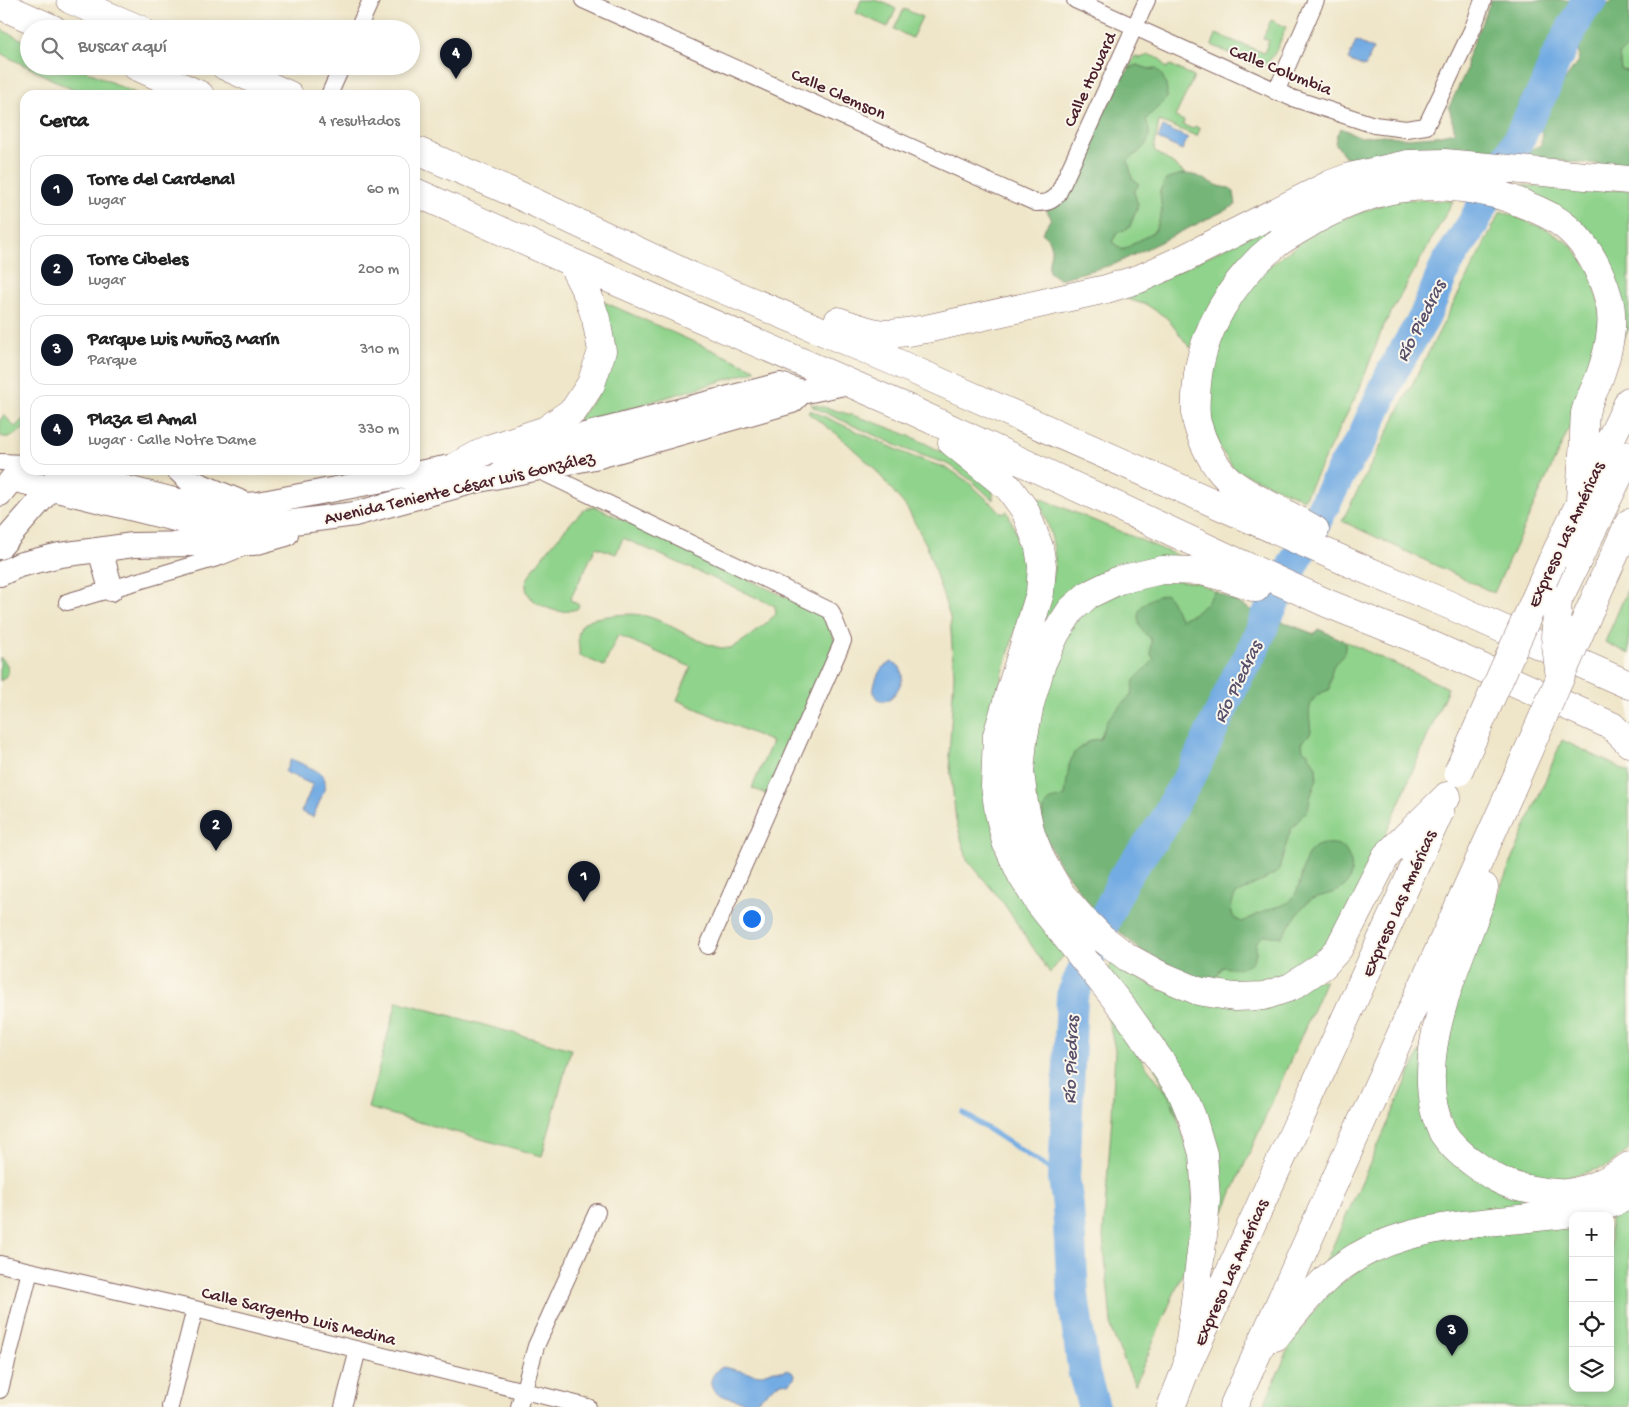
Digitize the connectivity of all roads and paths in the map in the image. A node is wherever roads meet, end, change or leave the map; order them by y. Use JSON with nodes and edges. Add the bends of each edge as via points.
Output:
{"nodes":[{"id":1,"x":71,"y":0,"type":"edge"},
{"id":2,"x":371,"y":0,"type":"edge"},
{"id":3,"x":582,"y":0,"type":"edge"},
{"id":4,"x":1074,"y":0,"type":"edge"},
{"id":5,"x":1147,"y":0,"type":"edge"},
{"id":6,"x":1316,"y":0,"type":"edge"},
{"id":7,"x":1483,"y":0,"type":"edge"},
{"id":8,"x":0,"y":5,"type":"edge"},
{"id":9,"x":33,"y":20,"type":"edge"},
{"id":10,"x":117,"y":20,"type":"edge"},
{"id":11,"x":362,"y":20,"type":"edge"},
{"id":12,"x":1135,"y":28,"type":"junction"},
{"id":13,"x":156,"y":75,"type":"edge"},
{"id":14,"x":245,"y":75,"type":"edge"},
{"id":15,"x":338,"y":75,"type":"edge"},
{"id":16,"x":189,"y":90,"type":"edge"},
{"id":17,"x":278,"y":90,"type":"edge"},
{"id":18,"x":331,"y":90,"type":"edge"},
{"id":19,"x":1276,"y":92,"type":"junction"},
{"id":20,"x":420,"y":152,"type":"edge"},
{"id":21,"x":1067,"y":175,"type":"joint"},
{"id":22,"x":1442,"y":175,"type":"junction"},
{"id":23,"x":1617,"y":180,"type":"edge"},
{"id":24,"x":420,"y":194,"type":"edge"},
{"id":25,"x":571,"y":262,"type":"junction"},
{"id":26,"x":691,"y":276,"type":"junction"},
{"id":27,"x":1106,"y":288,"type":"junction"},
{"id":28,"x":886,"y":358,"type":"junction"},
{"id":29,"x":849,"y":382,"type":"junction"},
{"id":30,"x":1629,"y":401,"type":"edge"},
{"id":31,"x":898,"y":404,"type":"junction"},
{"id":32,"x":1629,"y":455,"type":"edge"},
{"id":33,"x":530,"y":459,"type":"junction"},
{"id":34,"x":453,"y":468,"type":"junction"},
{"id":35,"x":420,"y":474,"type":"edge"},
{"id":36,"x":60,"y":475,"type":"edge"},
{"id":37,"x":184,"y":475,"type":"edge"},
{"id":38,"x":415,"y":475,"type":"edge"},
{"id":39,"x":1580,"y":501,"type":"junction"},
{"id":40,"x":258,"y":504,"type":"junction"},
{"id":41,"x":1259,"y":511,"type":"junction"},
{"id":42,"x":355,"y":514,"type":"junction"},
{"id":43,"x":1629,"y":523,"type":"edge"},
{"id":44,"x":254,"y":543,"type":"junction"},
{"id":45,"x":0,"y":547,"type":"edge"},
{"id":46,"x":102,"y":557,"type":"junction"},
{"id":47,"x":1562,"y":565,"type":"junction"},
{"id":48,"x":1232,"y":570,"type":"junction"},
{"id":49,"x":0,"y":574,"type":"edge"},
{"id":50,"x":111,"y":589,"type":"junction"},
{"id":51,"x":1558,"y":600,"type":"junction"},
{"id":52,"x":67,"y":602,"type":"dead end"},
{"id":53,"x":1509,"y":657,"type":"junction"},
{"id":54,"x":1560,"y":679,"type":"junction"},
{"id":55,"x":1629,"y":685,"type":"edge"},
{"id":56,"x":1621,"y":734,"type":"edge"},
{"id":57,"x":1452,"y":784,"type":"junction"},
{"id":58,"x":1506,"y":802,"type":"junction"},
{"id":59,"x":1054,"y":904,"type":"junction"},
{"id":60,"x":708,"y":946,"type":"dead end"},
{"id":61,"x":1629,"y":1166,"type":"edge"},
{"id":62,"x":1629,"y":1195,"type":"edge"},
{"id":63,"x":597,"y":1212,"type":"dead end"},
{"id":64,"x":0,"y":1264,"type":"edge"},
{"id":65,"x":30,"y":1271,"type":"junction"},
{"id":66,"x":195,"y":1309,"type":"junction"},
{"id":67,"x":358,"y":1350,"type":"junction"},
{"id":68,"x":1253,"y":1364,"type":"junction"},
{"id":69,"x":1187,"y":1366,"type":"junction"},
{"id":70,"x":0,"y":1390,"type":"edge"},
{"id":71,"x":521,"y":1399,"type":"edge"},
{"id":72,"x":170,"y":1407,"type":"edge"},
{"id":73,"x":343,"y":1407,"type":"edge"},
{"id":74,"x":588,"y":1407,"type":"edge"},
{"id":75,"x":1171,"y":1407,"type":"edge"},
{"id":76,"x":1233,"y":1407,"type":"edge"}],
"edges":[{"from":1,"to":10,"type":"highway"},
{"from":2,"to":11,"type":"street"},
{"from":3,"to":21,"type":"street","name":"Calle Clemson","via":[[1036,203],[1054,200]]},
{"from":4,"to":12,"type":"street","name":"Calle Columbia"},
{"from":5,"to":12,"type":"street","name":"Calle Howard"},
{"from":6,"to":19,"type":"street"},
{"from":7,"to":19,"type":"street","name":"Calle Columbia","via":[[1426,126],[1406,129],[1374,125]]},
{"from":8,"to":9,"type":"highway"},
{"from":12,"to":19,"type":"street","name":"Calle Columbia"},
{"from":12,"to":21,"type":"street","name":"Calle Howard"},
{"from":13,"to":16,"type":"highway"},
{"from":14,"to":17,"type":"highway"},
{"from":15,"to":18,"type":"street"},
{"from":20,"to":26,"type":"highway"},
{"from":22,"to":23,"type":"highway","via":[[1507,168]]},
{"from":22,"to":27,"type":"highway","via":[[1408,164],[1350,177],[1139,279]]},
{"from":22,"to":39,"type":"highway","via":[[1498,194],[1561,222],[1578,238],[1598,269],[1610,304],[1611,322],[1607,351],[1586,412]]},
{"from":22,"to":41,"type":"highway","via":[[1333,210],[1273,247],[1222,307],[1210,330],[1200,365],[1197,422],[1219,469]]},
{"from":24,"to":25,"type":"highway"},
{"from":25,"to":29,"type":"highway"},
{"from":25,"to":34,"type":"highway","via":[[588,295],[602,351],[591,384],[574,410],[546,430],[491,448]]},
{"from":26,"to":27,"type":"highway","via":[[886,334],[926,329]]},
{"from":26,"to":28,"type":"highway"},
{"from":27,"to":28,"type":"highway","via":[[1053,313]]},
{"from":28,"to":41,"type":"highway"},
{"from":29,"to":31,"type":"highway"},
{"from":29,"to":33,"type":"street","name":"Avenida Teniente César Luis González","via":[[801,392],[780,385]]},
{"from":30,"to":39,"type":"highway","name":"Expreso Las Américas"},
{"from":31,"to":48,"type":"highway"},
{"from":31,"to":59,"type":"highway","via":[[970,455],[1009,488],[1025,510],[1039,546],[1042,566],[1040,593],[997,735],[996,786],[1006,842],[1022,876]]},
{"from":32,"to":47,"type":"highway"},
{"from":33,"to":34,"type":"street","name":"Avenida Teniente César Luis González"},
{"from":33,"to":42,"type":"street","name":"Avenida Teniente César Luis González","via":[[479,480]]},
{"from":33,"to":60,"type":"street","via":[[830,611],[843,641]]},
{"from":34,"to":35,"type":"street","name":"Avenida Teniente César Luis González"},
{"from":36,"to":40,"type":"street","name":"Avenida Teniente César Luis González","via":[[214,508]]},
{"from":36,"to":42,"type":"street","name":"Avenida Teniente César Luis González","via":[[203,526],[263,526]]},
{"from":36,"to":45,"type":"street"},
{"from":37,"to":40,"type":"street","via":[[192,482],[240,503]]},
{"from":38,"to":40,"type":"street","name":"Avenida Teniente César Luis González"},
{"from":39,"to":47,"type":"highway","name":"Expreso Las Américas"},
{"from":41,"to":55,"type":"highway","via":[[1448,604]]},
{"from":42,"to":44,"type":"street"},
{"from":43,"to":54,"type":"highway","bridge":true},
{"from":44,"to":46,"type":"street","via":[[133,545]]},
{"from":44,"to":50,"type":"street","via":[[220,557]]},
{"from":46,"to":49,"type":"street","via":[[58,556],[19,565]]},
{"from":46,"to":50,"type":"street"},
{"from":47,"to":51,"type":"highway"},
{"from":47,"to":53,"type":"highway","name":"Expreso Las Américas","bridge":true},
{"from":48,"to":56,"type":"highway","via":[[1429,644]]},
{"from":48,"to":59,"type":"highway","via":[[1162,570],[1119,580],[1088,595],[1071,610],[1056,633],[1030,704],[1020,772],[1031,834]]},
{"from":50,"to":52,"type":"street"},
{"from":51,"to":53,"type":"highway","bridge":true,"via":[[1538,630]]},
{"from":51,"to":54,"type":"highway","bridge":true,"via":[[1555,637]]},
{"from":53,"to":57,"type":"highway","name":"Expreso Las Américas","bridge":true},
{"from":54,"to":58,"type":"highway","bridge":true},
{"from":57,"to":59,"type":"highway","via":[[1386,856],[1339,948],[1324,965],[1297,984],[1264,996],[1234,997],[1198,991],[1156,973],[1127,957]]},
{"from":57,"to":69,"type":"highway","name":"Expreso Las Américas"},
{"from":58,"to":61,"type":"highway","via":[[1481,900],[1447,994],[1433,1045],[1430,1076],[1437,1116],[1444,1134],[1466,1157],[1490,1176],[1513,1186],[1568,1193],[1596,1185]]},
{"from":58,"to":68,"type":"highway"},
{"from":59,"to":69,"type":"highway","via":[[1181,1090],[1203,1154],[1206,1198]]},
{"from":62,"to":68,"type":"highway","via":[[1617,1202],[1573,1213],[1442,1227],[1375,1246],[1344,1264],[1318,1287]]},
{"from":63,"to":71,"type":"street","via":[[536,1346]]},
{"from":64,"to":65,"type":"street","name":"Calle Sargento Luis Medina"},
{"from":65,"to":66,"type":"street","name":"Calle Sargento Luis Medina"},
{"from":65,"to":70,"type":"street"},
{"from":66,"to":67,"type":"street","name":"Calle Sargento Luis Medina"},
{"from":66,"to":72,"type":"street"},
{"from":67,"to":71,"type":"street","name":"Calle Sargento Luis Medina"},
{"from":67,"to":73,"type":"street"},
{"from":68,"to":76,"type":"highway"},
{"from":69,"to":75,"type":"highway","name":"Expreso Las Américas"},
{"from":71,"to":74,"type":"street","name":"Calle Sargento Luis Medina"}]}
